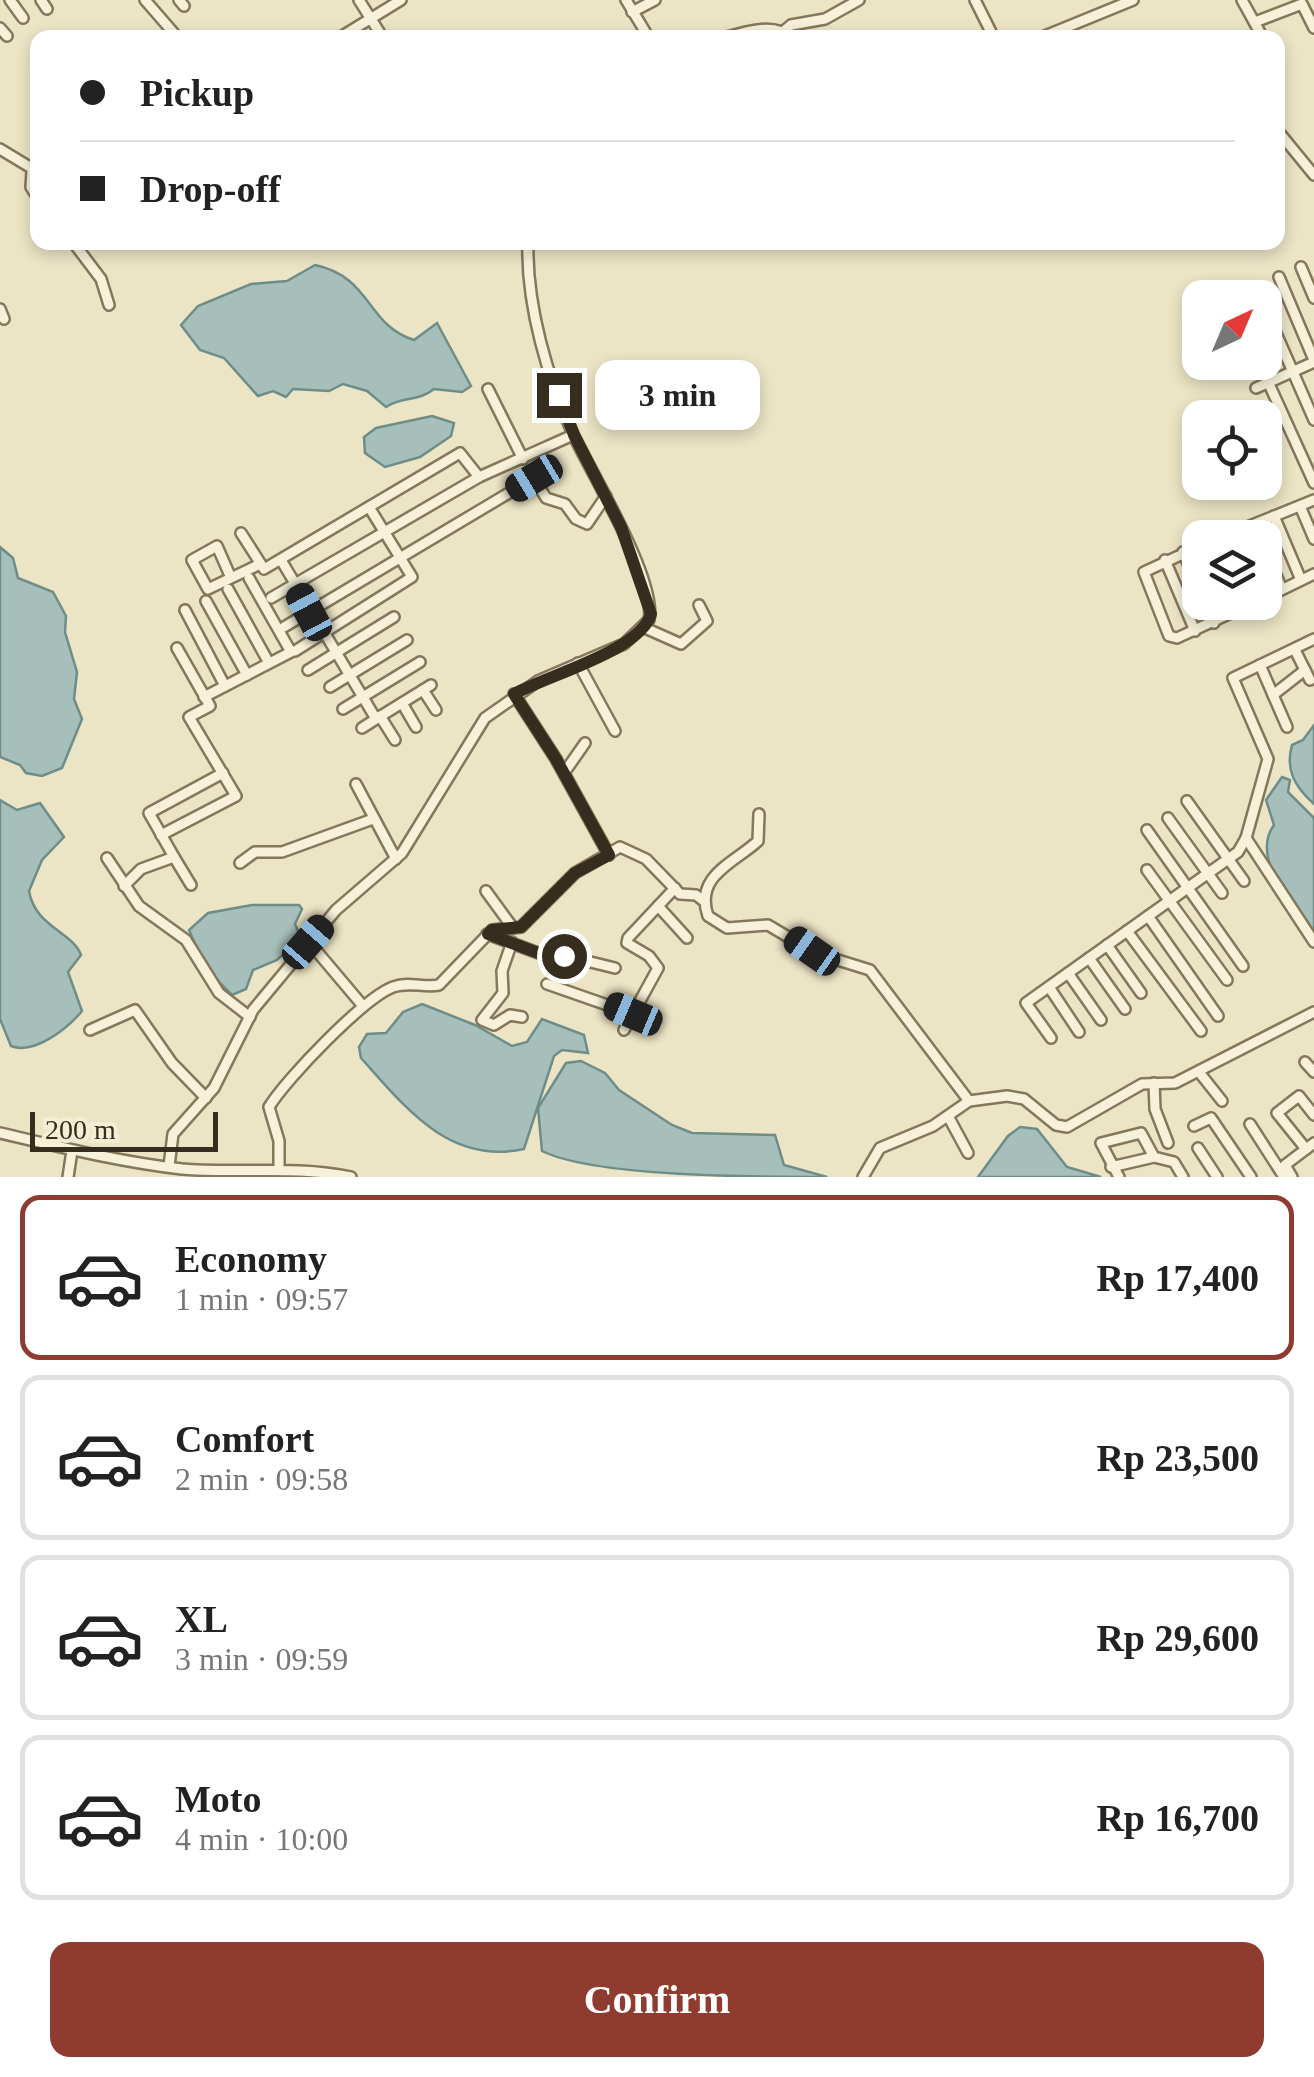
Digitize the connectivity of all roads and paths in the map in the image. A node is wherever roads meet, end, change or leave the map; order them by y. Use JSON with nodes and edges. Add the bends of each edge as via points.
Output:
{"nodes":[{"id":1,"x":10,"y":0,"type":"edge"},
{"id":2,"x":145,"y":0,"type":"edge"},
{"id":3,"x":359,"y":0,"type":"edge"},
{"id":4,"x":401,"y":0,"type":"edge"},
{"id":5,"x":626,"y":0,"type":"edge"},
{"id":6,"x":654,"y":0,"type":"edge"},
{"id":7,"x":859,"y":0,"type":"edge"},
{"id":8,"x":974,"y":0,"type":"edge"},
{"id":9,"x":1133,"y":0,"type":"edge"},
{"id":10,"x":1242,"y":0,"type":"edge"},
{"id":11,"x":632,"y":12,"type":"junction"},
{"id":12,"x":23,"y":18,"type":"dead end"},
{"id":13,"x":372,"y":20,"type":"junction"},
{"id":14,"x":1255,"y":22,"type":"junction"},
{"id":15,"x":1314,"y":28,"type":"edge"},
{"id":16,"x":171,"y":30,"type":"edge"},
{"id":17,"x":354,"y":30,"type":"edge"},
{"id":18,"x":378,"y":30,"type":"edge"},
{"id":19,"x":644,"y":30,"type":"edge"},
{"id":20,"x":785,"y":30,"type":"edge"},
{"id":21,"x":990,"y":30,"type":"edge"},
{"id":22,"x":1060,"y":30,"type":"edge"},
{"id":23,"x":1259,"y":30,"type":"edge"},
{"id":24,"x":1285,"y":140,"type":"edge"},
{"id":25,"x":0,"y":149,"type":"edge"},
{"id":26,"x":30,"y":169,"type":"edge"},
{"id":27,"x":1314,"y":175,"type":"edge"},
{"id":28,"x":79,"y":250,"type":"edge"},
{"id":29,"x":529,"y":250,"type":"edge"},
{"id":30,"x":1301,"y":266,"type":"dead end"},
{"id":31,"x":1279,"y":277,"type":"dead end"},
{"id":32,"x":1314,"y":298,"type":"edge"},
{"id":33,"x":109,"y":305,"type":"dead end"},
{"id":34,"x":1282,"y":347,"type":"edge"},
{"id":35,"x":1314,"y":361,"type":"edge"},
{"id":36,"x":1293,"y":373,"type":"junction"},
{"id":37,"x":1265,"y":380,"type":"edge"},
{"id":38,"x":1266,"y":383,"type":"junction"},
{"id":39,"x":1256,"y":388,"type":"dead end"},
{"id":40,"x":488,"y":389,"type":"dead end"},
{"id":41,"x":1314,"y":420,"type":"edge"},
{"id":42,"x":574,"y":435,"type":"junction"},
{"id":43,"x":522,"y":459,"type":"junction"},
{"id":44,"x":1312,"y":471,"type":"edge"},
{"id":45,"x":479,"y":477,"type":"junction"},
{"id":46,"x":1314,"y":483,"type":"edge"},
{"id":47,"x":606,"y":496,"type":"junction"},
{"id":48,"x":1314,"y":500,"type":"edge"},
{"id":49,"x":1300,"y":506,"type":"junction"},
{"id":50,"x":369,"y":507,"type":"junction"},
{"id":51,"x":1274,"y":516,"type":"junction"},
{"id":52,"x":1264,"y":520,"type":"edge"},
{"id":53,"x":383,"y":530,"type":"junction"},
{"id":54,"x":241,"y":533,"type":"dead end"},
{"id":55,"x":1314,"y":538,"type":"edge"},
{"id":56,"x":1182,"y":553,"type":"edge"},
{"id":57,"x":400,"y":558,"type":"junction"},
{"id":58,"x":281,"y":560,"type":"junction"},
{"id":59,"x":1165,"y":560,"type":"junction"},
{"id":60,"x":258,"y":565,"type":"junction"},
{"id":61,"x":1314,"y":574,"type":"edge"},
{"id":62,"x":231,"y":578,"type":"junction"},
{"id":63,"x":250,"y":578,"type":"dead end"},
{"id":64,"x":1301,"y":580,"type":"junction"},
{"id":65,"x":294,"y":584,"type":"junction"},
{"id":66,"x":228,"y":589,"type":"dead end"},
{"id":67,"x":1282,"y":589,"type":"edge"},
{"id":68,"x":270,"y":598,"type":"dead end"},
{"id":69,"x":206,"y":601,"type":"dead end"},
{"id":70,"x":699,"y":605,"type":"dead end"},
{"id":71,"x":185,"y":610,"type":"dead end"},
{"id":72,"x":309,"y":612,"type":"junction"},
{"id":73,"x":394,"y":617,"type":"dead end"},
{"id":74,"x":1213,"y":620,"type":"edge"},
{"id":75,"x":1218,"y":620,"type":"edge"},
{"id":76,"x":1214,"y":623,"type":"junction"},
{"id":77,"x":284,"y":627,"type":"dead end"},
{"id":78,"x":646,"y":628,"type":"junction"},
{"id":79,"x":1195,"y":631,"type":"junction"},
{"id":80,"x":323,"y":632,"type":"junction"},
{"id":81,"x":1314,"y":639,"type":"edge"},
{"id":82,"x":406,"y":640,"type":"dead end"},
{"id":83,"x":177,"y":648,"type":"dead end"},
{"id":84,"x":1294,"y":650,"type":"junction"},
{"id":85,"x":294,"y":651,"type":"dead end"},
{"id":86,"x":336,"y":653,"type":"junction"},
{"id":87,"x":420,"y":662,"type":"dead end"},
{"id":88,"x":269,"y":663,"type":"junction"},
{"id":89,"x":578,"y":664,"type":"junction"},
{"id":90,"x":1260,"y":665,"type":"junction"},
{"id":91,"x":308,"y":670,"type":"dead end"},
{"id":92,"x":247,"y":675,"type":"junction"},
{"id":93,"x":349,"y":675,"type":"junction"},
{"id":94,"x":226,"y":686,"type":"junction"},
{"id":95,"x":330,"y":687,"type":"dead end"},
{"id":96,"x":514,"y":694,"type":"junction"},
{"id":97,"x":1273,"y":696,"type":"junction"},
{"id":98,"x":204,"y":697,"type":"junction"},
{"id":99,"x":363,"y":697,"type":"junction"},
{"id":100,"x":402,"y":703,"type":"junction"},
{"id":101,"x":343,"y":709,"type":"dead end"},
{"id":102,"x":436,"y":710,"type":"dead end"},
{"id":103,"x":378,"y":718,"type":"junction"},
{"id":104,"x":416,"y":726,"type":"dead end"},
{"id":105,"x":362,"y":728,"type":"dead end"},
{"id":106,"x":1286,"y":728,"type":"dead end"},
{"id":107,"x":615,"y":731,"type":"dead end"},
{"id":108,"x":395,"y":740,"type":"dead end"},
{"id":109,"x":585,"y":743,"type":"dead end"},
{"id":110,"x":564,"y":772,"type":"junction"},
{"id":111,"x":223,"y":773,"type":"junction"},
{"id":112,"x":356,"y":784,"type":"dead end"},
{"id":113,"x":1188,"y":801,"type":"dead end"},
{"id":114,"x":760,"y":814,"type":"dead end"},
{"id":115,"x":1168,"y":818,"type":"dead end"},
{"id":116,"x":373,"y":819,"type":"junction"},
{"id":117,"x":1147,"y":830,"type":"dead end"},
{"id":118,"x":162,"y":835,"type":"junction"},
{"id":119,"x":1247,"y":841,"type":"junction"},
{"id":120,"x":609,"y":855,"type":"junction"},
{"id":121,"x":174,"y":857,"type":"junction"},
{"id":122,"x":107,"y":858,"type":"dead end"},
{"id":123,"x":396,"y":859,"type":"junction"},
{"id":124,"x":1228,"y":859,"type":"junction"},
{"id":125,"x":240,"y":863,"type":"dead end"},
{"id":126,"x":1147,"y":870,"type":"dead end"},
{"id":127,"x":1208,"y":873,"type":"junction"},
{"id":128,"x":1244,"y":881,"type":"dead end"},
{"id":129,"x":192,"y":885,"type":"dead end"},
{"id":130,"x":124,"y":886,"type":"junction"},
{"id":131,"x":675,"y":888,"type":"junction"},
{"id":132,"x":1188,"y":888,"type":"junction"},
{"id":133,"x":486,"y":891,"type":"dead end"},
{"id":134,"x":1222,"y":893,"type":"dead end"},
{"id":135,"x":1169,"y":901,"type":"junction"},
{"id":136,"x":705,"y":902,"type":"junction"},
{"id":137,"x":658,"y":906,"type":"junction"},
{"id":138,"x":1148,"y":916,"type":"junction"},
{"id":139,"x":513,"y":928,"type":"junction"},
{"id":140,"x":1127,"y":931,"type":"junction"},
{"id":141,"x":488,"y":934,"type":"junction"},
{"id":142,"x":687,"y":938,"type":"dead end"},
{"id":143,"x":308,"y":942,"type":"junction"},
{"id":144,"x":512,"y":942,"type":"junction"},
{"id":145,"x":1314,"y":942,"type":"edge"},
{"id":146,"x":1107,"y":945,"type":"junction"},
{"id":147,"x":1089,"y":958,"type":"junction"},
{"id":148,"x":1242,"y":966,"type":"dead end"},
{"id":149,"x":615,"y":968,"type":"dead end"},
{"id":150,"x":1068,"y":973,"type":"junction"},
{"id":151,"x":1227,"y":980,"type":"dead end"},
{"id":152,"x":547,"y":984,"type":"dead end"},
{"id":153,"x":1048,"y":987,"type":"junction"},
{"id":154,"x":1141,"y":993,"type":"dead end"},
{"id":155,"x":364,"y":1006,"type":"junction"},
{"id":156,"x":1125,"y":1009,"type":"dead end"},
{"id":157,"x":1314,"y":1012,"type":"edge"},
{"id":158,"x":633,"y":1014,"type":"junction"},
{"id":159,"x":1218,"y":1016,"type":"dead end"},
{"id":160,"x":250,"y":1017,"type":"junction"},
{"id":161,"x":522,"y":1018,"type":"dead end"},
{"id":162,"x":1101,"y":1020,"type":"dead end"},
{"id":163,"x":90,"y":1030,"type":"dead end"},
{"id":164,"x":624,"y":1030,"type":"dead end"},
{"id":165,"x":1201,"y":1031,"type":"dead end"},
{"id":166,"x":1080,"y":1032,"type":"dead end"},
{"id":167,"x":1051,"y":1038,"type":"dead end"},
{"id":168,"x":1199,"y":1072,"type":"junction"},
{"id":169,"x":1154,"y":1084,"type":"junction"},
{"id":170,"x":206,"y":1098,"type":"junction"},
{"id":171,"x":1222,"y":1101,"type":"dead end"},
{"id":172,"x":969,"y":1102,"type":"junction"},
{"id":173,"x":1314,"y":1115,"type":"edge"},
{"id":174,"x":948,"y":1116,"type":"junction"},
{"id":175,"x":1250,"y":1124,"type":"dead end"},
{"id":176,"x":1194,"y":1126,"type":"dead end"},
{"id":177,"x":0,"y":1133,"type":"edge"},
{"id":178,"x":1168,"y":1143,"type":"dead end"},
{"id":179,"x":1310,"y":1146,"type":"edge"},
{"id":180,"x":1198,"y":1148,"type":"dead end"},
{"id":181,"x":72,"y":1151,"type":"junction"},
{"id":182,"x":968,"y":1153,"type":"dead end"},
{"id":183,"x":1154,"y":1157,"type":"junction"},
{"id":184,"x":169,"y":1166,"type":"junction"},
{"id":185,"x":1112,"y":1167,"type":"junction"},
{"id":186,"x":279,"y":1170,"type":"junction"},
{"id":187,"x":181,"y":1173,"type":"edge"},
{"id":188,"x":1283,"y":1173,"type":"edge"},
{"id":189,"x":68,"y":1177,"type":"edge"},
{"id":190,"x":351,"y":1177,"type":"edge"},
{"id":191,"x":863,"y":1177,"type":"edge"},
{"id":192,"x":1119,"y":1177,"type":"edge"},
{"id":193,"x":1184,"y":1177,"type":"edge"},
{"id":194,"x":1217,"y":1177,"type":"edge"},
{"id":195,"x":1251,"y":1177,"type":"edge"}],
"edges":[{"from":1,"to":12,"type":"street"},
{"from":2,"to":16,"type":"street"},
{"from":3,"to":13,"type":"street"},
{"from":4,"to":13,"type":"street"},
{"from":5,"to":11,"type":"street"},
{"from":6,"to":11,"type":"street"},
{"from":7,"to":20,"type":"street"},
{"from":8,"to":21,"type":"street"},
{"from":9,"to":22,"type":"street"},
{"from":10,"to":14,"type":"street"},
{"from":11,"to":19,"type":"street"},
{"from":13,"to":17,"type":"street"},
{"from":13,"to":18,"type":"street"},
{"from":14,"to":15,"type":"street","via":[[1302,4]]},
{"from":14,"to":23,"type":"street"},
{"from":24,"to":27,"type":"street"},
{"from":25,"to":26,"type":"street"},
{"from":28,"to":33,"type":"street","via":[[101,279]]},
{"from":29,"to":42,"type":"street","via":[[534,307]]},
{"from":30,"to":32,"type":"street"},
{"from":31,"to":35,"type":"street"},
{"from":34,"to":36,"type":"street"},
{"from":35,"to":36,"type":"street"},
{"from":36,"to":38,"type":"street"},
{"from":36,"to":41,"type":"street"},
{"from":37,"to":38,"type":"street"},
{"from":38,"to":39,"type":"street"},
{"from":38,"to":44,"type":"street"},
{"from":40,"to":43,"type":"street"},
{"from":42,"to":43,"type":"street"},
{"from":42,"to":47,"type":"street"},
{"from":43,"to":45,"type":"street"},
{"from":44,"to":46,"type":"street"},
{"from":45,"to":50,"type":"street","via":[[460,453]]},
{"from":45,"to":53,"type":"street"},
{"from":47,"to":57,"type":"street","via":[[588,524],[546,498],[534,478]]},
{"from":47,"to":78,"type":"street","via":[[650,602]]},
{"from":48,"to":49,"type":"street"},
{"from":49,"to":51,"type":"street"},
{"from":49,"to":55,"type":"street"},
{"from":50,"to":53,"type":"street"},
{"from":50,"to":58,"type":"street"},
{"from":51,"to":52,"type":"street"},
{"from":51,"to":64,"type":"street"},
{"from":53,"to":57,"type":"street"},
{"from":53,"to":65,"type":"street"},
{"from":54,"to":60,"type":"street"},
{"from":56,"to":59,"type":"street"},
{"from":57,"to":72,"type":"street"},
{"from":57,"to":80,"type":"street","via":[[412,577]]},
{"from":58,"to":60,"type":"street","via":[[264,569]]},
{"from":58,"to":65,"type":"street"},
{"from":59,"to":79,"type":"street"},
{"from":59,"to":79,"type":"street","via":[[1144,572],[1169,636]]},
{"from":60,"to":62,"type":"street"},
{"from":61,"to":64,"type":"street"},
{"from":62,"to":62,"type":"street","via":[[217,546],[192,560],[208,589]]},
{"from":63,"to":88,"type":"street","via":[[290,652]]},
{"from":64,"to":67,"type":"street"},
{"from":65,"to":68,"type":"street"},
{"from":65,"to":72,"type":"street"},
{"from":66,"to":88,"type":"street"},
{"from":69,"to":92,"type":"street"},
{"from":70,"to":78,"type":"street","via":[[708,621],[681,644]]},
{"from":71,"to":94,"type":"street"},
{"from":72,"to":77,"type":"street"},
{"from":72,"to":80,"type":"street"},
{"from":73,"to":86,"type":"street"},
{"from":74,"to":76,"type":"street"},
{"from":75,"to":76,"type":"street"},
{"from":76,"to":79,"type":"street"},
{"from":78,"to":89,"type":"street"},
{"from":80,"to":85,"type":"street"},
{"from":80,"to":86,"type":"street"},
{"from":81,"to":84,"type":"street"},
{"from":82,"to":93,"type":"street"},
{"from":83,"to":98,"type":"street"},
{"from":84,"to":90,"type":"street"},
{"from":84,"to":97,"type":"street","via":[[1308,675]]},
{"from":86,"to":91,"type":"street"},
{"from":86,"to":93,"type":"street"},
{"from":87,"to":99,"type":"street"},
{"from":88,"to":92,"type":"street"},
{"from":89,"to":96,"type":"street"},
{"from":89,"to":107,"type":"street"},
{"from":90,"to":97,"type":"street"},
{"from":90,"to":119,"type":"street","via":[[1233,678],[1268,759]]},
{"from":92,"to":94,"type":"street"},
{"from":93,"to":95,"type":"street"},
{"from":93,"to":99,"type":"street"},
{"from":94,"to":98,"type":"street"},
{"from":96,"to":110,"type":"street"},
{"from":96,"to":123,"type":"street","via":[[484,718]]},
{"from":97,"to":106,"type":"street"},
{"from":98,"to":111,"type":"street","via":[[210,706],[189,718]]},
{"from":99,"to":101,"type":"street"},
{"from":99,"to":103,"type":"street"},
{"from":100,"to":102,"type":"street","via":[[427,688]]},
{"from":100,"to":103,"type":"street"},
{"from":100,"to":104,"type":"street"},
{"from":103,"to":105,"type":"street"},
{"from":103,"to":108,"type":"street"},
{"from":109,"to":110,"type":"street"},
{"from":110,"to":120,"type":"street"},
{"from":111,"to":118,"type":"street","via":[[236,796]]},
{"from":111,"to":118,"type":"street","via":[[149,812]]},
{"from":112,"to":116,"type":"street"},
{"from":113,"to":124,"type":"street"},
{"from":114,"to":136,"type":"street","via":[[758,842],[716,872]]},
{"from":115,"to":127,"type":"street"},
{"from":116,"to":123,"type":"street"},
{"from":116,"to":125,"type":"street","via":[[282,852],[255,852]]},
{"from":117,"to":132,"type":"street"},
{"from":118,"to":121,"type":"street"},
{"from":119,"to":124,"type":"street"},
{"from":119,"to":145,"type":"street"},
{"from":120,"to":131,"type":"street","via":[[620,847],[634,850]]},
{"from":120,"to":139,"type":"street","via":[[575,873]]},
{"from":121,"to":129,"type":"street"},
{"from":121,"to":130,"type":"street","via":[[142,869]]},
{"from":122,"to":130,"type":"street"},
{"from":123,"to":143,"type":"street"},
{"from":124,"to":127,"type":"street"},
{"from":124,"to":128,"type":"street"},
{"from":126,"to":135,"type":"street"},
{"from":127,"to":132,"type":"street"},
{"from":127,"to":134,"type":"street"},
{"from":130,"to":160,"type":"street","via":[[146,913],[192,946],[220,993]]},
{"from":131,"to":136,"type":"street"},
{"from":131,"to":137,"type":"street"},
{"from":132,"to":135,"type":"street"},
{"from":132,"to":148,"type":"street"},
{"from":133,"to":139,"type":"street"},
{"from":135,"to":138,"type":"street"},
{"from":135,"to":151,"type":"street"},
{"from":136,"to":172,"type":"street","via":[[719,926],[766,924],[816,953],[870,970]]},
{"from":137,"to":142,"type":"street"},
{"from":137,"to":158,"type":"street","via":[[627,940],[658,968]]},
{"from":138,"to":140,"type":"street"},
{"from":138,"to":159,"type":"street"},
{"from":139,"to":141,"type":"street"},
{"from":140,"to":146,"type":"street"},
{"from":140,"to":165,"type":"street"},
{"from":141,"to":144,"type":"street"},
{"from":141,"to":155,"type":"street","via":[[439,985],[402,984]]},
{"from":143,"to":155,"type":"street"},
{"from":143,"to":160,"type":"street"},
{"from":144,"to":149,"type":"street","via":[[549,957]]},
{"from":144,"to":161,"type":"street","via":[[502,993],[482,1020],[494,1025],[510,1015]]},
{"from":146,"to":147,"type":"street"},
{"from":146,"to":154,"type":"street"},
{"from":147,"to":150,"type":"street"},
{"from":147,"to":156,"type":"street"},
{"from":150,"to":153,"type":"street"},
{"from":150,"to":162,"type":"street"},
{"from":152,"to":158,"type":"street"},
{"from":153,"to":166,"type":"street"},
{"from":153,"to":167,"type":"street","via":[[1026,1004]]},
{"from":155,"to":186,"type":"street","via":[[269,1107]]},
{"from":157,"to":168,"type":"street"},
{"from":158,"to":164,"type":"street"},
{"from":160,"to":170,"type":"street"},
{"from":163,"to":170,"type":"street","via":[[134,1010]]},
{"from":168,"to":169,"type":"street","via":[[1174,1084]]},
{"from":168,"to":171,"type":"street"},
{"from":169,"to":172,"type":"street","via":[[1142,1084],[1063,1128],[1024,1099]]},
{"from":169,"to":178,"type":"street"},
{"from":170,"to":184,"type":"street","via":[[173,1134]]},
{"from":172,"to":174,"type":"street"},
{"from":173,"to":179,"type":"street","via":[[1298,1096],[1277,1113]]},
{"from":174,"to":182,"type":"street"},
{"from":174,"to":191,"type":"street","via":[[880,1148]]},
{"from":175,"to":188,"type":"street"},
{"from":176,"to":195,"type":"street","via":[[1211,1118]]},
{"from":177,"to":181,"type":"street"},
{"from":179,"to":188,"type":"street"},
{"from":180,"to":194,"type":"street"},
{"from":181,"to":184,"type":"street"},
{"from":181,"to":189,"type":"street"},
{"from":183,"to":185,"type":"street"},
{"from":183,"to":185,"type":"street","via":[[1142,1133],[1101,1144]]},
{"from":183,"to":193,"type":"street","via":[[1174,1162]]},
{"from":184,"to":187,"type":"street"},
{"from":185,"to":192,"type":"street"},
{"from":186,"to":187,"type":"street"},
{"from":186,"to":190,"type":"street"}]}
